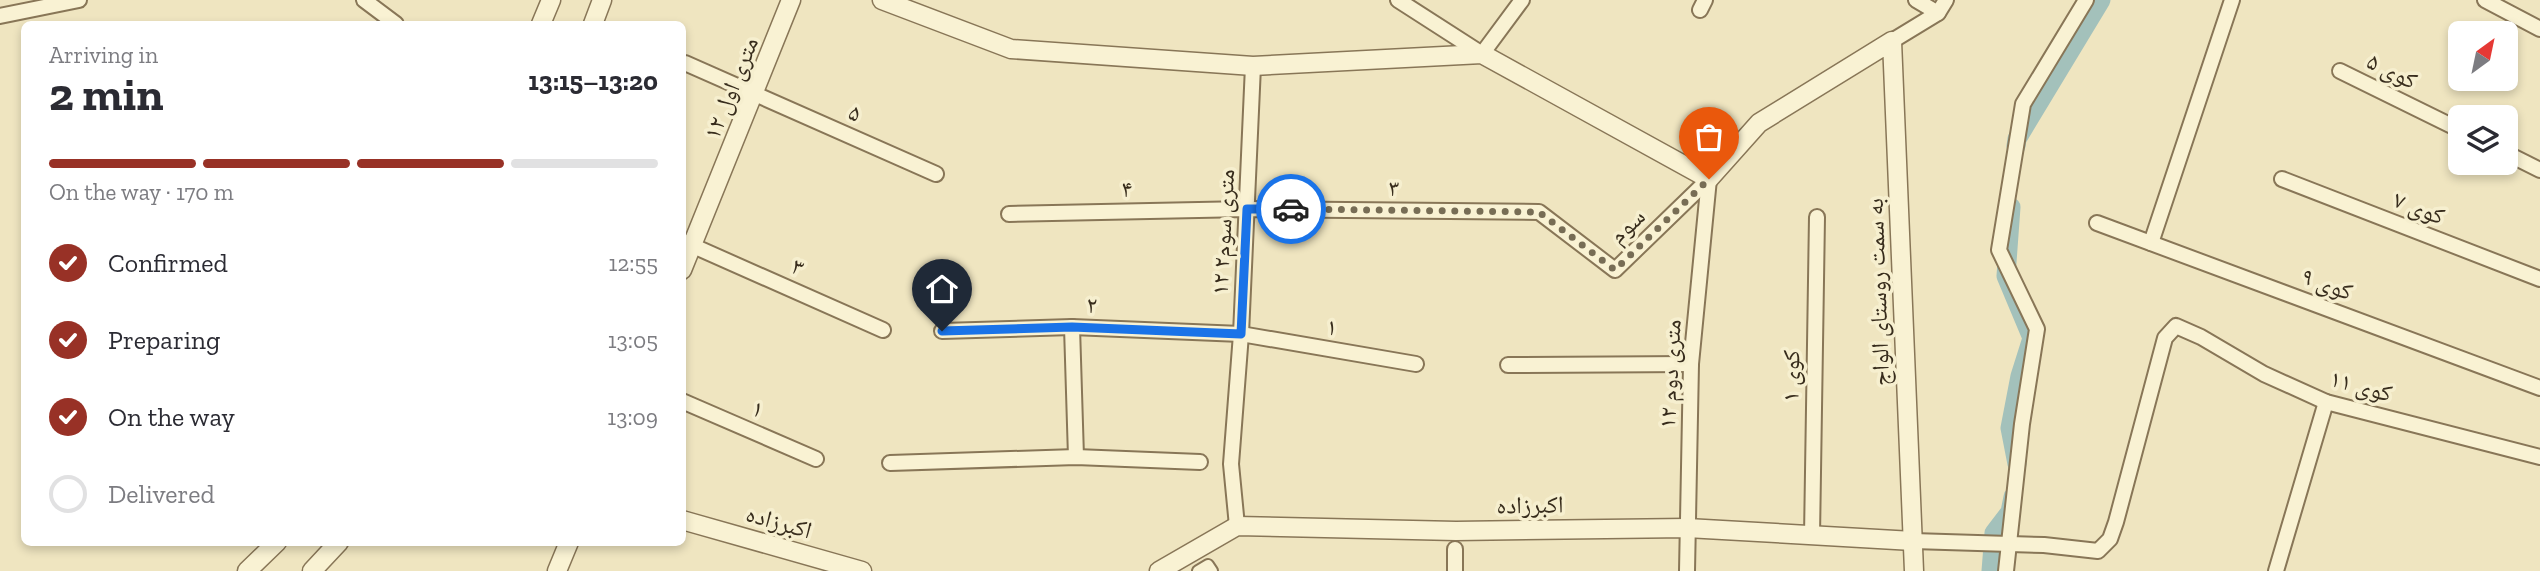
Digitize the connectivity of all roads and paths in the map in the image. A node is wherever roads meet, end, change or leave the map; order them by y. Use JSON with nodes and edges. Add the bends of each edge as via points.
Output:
{"nodes":[{"id":1,"x":79,"y":0,"type":"edge"},
{"id":2,"x":364,"y":0,"type":"edge"},
{"id":3,"x":551,"y":0,"type":"edge"},
{"id":4,"x":602,"y":0,"type":"edge"},
{"id":5,"x":791,"y":0,"type":"edge"},
{"id":6,"x":882,"y":0,"type":"edge"},
{"id":7,"x":1398,"y":0,"type":"edge"},
{"id":8,"x":1522,"y":0,"type":"edge"},
{"id":9,"x":1916,"y":0,"type":"edge"},
{"id":10,"x":1946,"y":0,"type":"edge"},
{"id":11,"x":2086,"y":0,"type":"edge"},
{"id":12,"x":2232,"y":0,"type":"edge"},
{"id":13,"x":2485,"y":0,"type":"edge"},
{"id":14,"x":1938,"y":13,"type":"junction"},
{"id":15,"x":0,"y":16,"type":"edge"},
{"id":16,"x":392,"y":21,"type":"edge"},
{"id":17,"x":542,"y":21,"type":"edge"},
{"id":18,"x":594,"y":21,"type":"edge"},
{"id":19,"x":2540,"y":29,"type":"edge"},
{"id":20,"x":1892,"y":41,"type":"junction"},
{"id":21,"x":1482,"y":54,"type":"junction"},
{"id":22,"x":686,"y":63,"type":"edge"},
{"id":23,"x":1253,"y":66,"type":"junction"},
{"id":24,"x":2340,"y":71,"type":"dead end"},
{"id":25,"x":755,"y":94,"type":"junction"},
{"id":26,"x":2448,"y":124,"type":"edge"},
{"id":27,"x":2518,"y":159,"type":"edge"},
{"id":28,"x":2540,"y":170,"type":"edge"},
{"id":29,"x":936,"y":174,"type":"dead end"},
{"id":30,"x":1709,"y":179,"type":"junction"},
{"id":31,"x":2282,"y":179,"type":"dead end"},
{"id":32,"x":1247,"y":209,"type":"junction"},
{"id":33,"x":1539,"y":212,"type":"joint"},
{"id":34,"x":1009,"y":214,"type":"dead end"},
{"id":35,"x":1817,"y":217,"type":"dead end"},
{"id":36,"x":2097,"y":223,"type":"dead end"},
{"id":37,"x":2151,"y":243,"type":"junction"},
{"id":38,"x":688,"y":244,"type":"edge"},
{"id":39,"x":2540,"y":279,"type":"edge"},
{"id":40,"x":1072,"y":327,"type":"junction"},
{"id":41,"x":883,"y":330,"type":"dead end"},
{"id":42,"x":942,"y":331,"type":"dead end"},
{"id":43,"x":1241,"y":334,"type":"junction"},
{"id":44,"x":1690,"y":364,"type":"junction"},
{"id":45,"x":1416,"y":365,"type":"dead end"},
{"id":46,"x":1508,"y":365,"type":"dead end"},
{"id":47,"x":2540,"y":388,"type":"edge"},
{"id":48,"x":2326,"y":402,"type":"junction"},
{"id":49,"x":686,"y":403,"type":"edge"},
{"id":50,"x":1076,"y":457,"type":"junction"},
{"id":51,"x":2540,"y":457,"type":"edge"},
{"id":52,"x":816,"y":459,"type":"dead end"},
{"id":53,"x":1200,"y":462,"type":"dead end"},
{"id":54,"x":890,"y":463,"type":"dead end"},
{"id":55,"x":686,"y":521,"type":"edge"},
{"id":56,"x":1237,"y":526,"type":"junction"},
{"id":57,"x":1687,"y":528,"type":"junction"},
{"id":58,"x":1812,"y":536,"type":"junction"},
{"id":59,"x":1913,"y":541,"type":"junction"},
{"id":60,"x":2009,"y":545,"type":"junction"},
{"id":61,"x":273,"y":546,"type":"edge"},
{"id":62,"x":335,"y":546,"type":"edge"},
{"id":63,"x":567,"y":546,"type":"edge"},
{"id":64,"x":1455,"y":549,"type":"dead end"},
{"id":65,"x":247,"y":571,"type":"edge"},
{"id":66,"x":312,"y":571,"type":"edge"},
{"id":67,"x":557,"y":571,"type":"edge"},
{"id":68,"x":862,"y":571,"type":"edge"},
{"id":69,"x":1159,"y":571,"type":"edge"},
{"id":70,"x":1198,"y":571,"type":"edge"},
{"id":71,"x":1212,"y":571,"type":"edge"},
{"id":72,"x":1455,"y":571,"type":"edge"},
{"id":73,"x":1687,"y":571,"type":"edge"},
{"id":74,"x":1914,"y":571,"type":"edge"},
{"id":75,"x":2006,"y":571,"type":"edge"},
{"id":76,"x":2276,"y":571,"type":"edge"}],
"edges":[{"from":1,"to":15,"type":"street"},
{"from":2,"to":16,"type":"street"},
{"from":3,"to":17,"type":"street"},
{"from":4,"to":18,"type":"street"},
{"from":5,"to":25,"type":"street","name":"۱۲ متری اول"},
{"from":6,"to":23,"type":"street","via":[[1011,49]]},
{"from":7,"to":21,"type":"street"},
{"from":8,"to":21,"type":"street"},
{"from":9,"to":14,"type":"street"},
{"from":10,"to":14,"type":"street"},
{"from":11,"to":60,"type":"street","via":[[2023,104],[1999,250],[2037,329]]},
{"from":12,"to":37,"type":"street"},
{"from":13,"to":19,"type":"street"},
{"from":14,"to":20,"type":"street"},
{"from":20,"to":30,"type":"street","via":[[1759,123]]},
{"from":20,"to":59,"type":"street","name":"به سمت روستای الواج"},
{"from":21,"to":23,"type":"street"},
{"from":21,"to":30,"type":"street"},
{"from":22,"to":25,"type":"street","name":"۵"},
{"from":23,"to":32,"type":"street","name":"۱۲ متری سوم۲"},
{"from":24,"to":26,"type":"street","name":"کوی ۵"},
{"from":25,"to":29,"type":"street","name":"۵"},
{"from":25,"to":38,"type":"street","name":"۱۲ متری اول"},
{"from":27,"to":28,"type":"street"},
{"from":30,"to":33,"type":"street","name":"سوم","via":[[1615,270]]},
{"from":30,"to":44,"type":"street","name":"۱۲ متری دوم"},
{"from":31,"to":39,"type":"street","name":"کوی ۷"},
{"from":32,"to":33,"type":"street","name":"۳"},
{"from":32,"to":34,"type":"street","name":"۴"},
{"from":32,"to":43,"type":"street","name":"۱۲ متری سوم۲"},
{"from":35,"to":58,"type":"street","name":"کوی ۱"},
{"from":36,"to":37,"type":"street","name":"کوی ۹"},
{"from":37,"to":47,"type":"street","name":"کوی ۹"},
{"from":38,"to":41,"type":"street","name":"۳"},
{"from":40,"to":42,"type":"street","name":"۲"},
{"from":40,"to":43,"type":"street","name":"۲"},
{"from":40,"to":50,"type":"street"},
{"from":43,"to":45,"type":"street","name":"۱"},
{"from":43,"to":56,"type":"street","name":"۱۲ متری سوم۲","via":[[1231,464]]},
{"from":44,"to":46,"type":"street"},
{"from":44,"to":57,"type":"street","name":"۱۲ متری دوم"},
{"from":48,"to":51,"type":"street","name":"کوی ۱۱"},
{"from":48,"to":60,"type":"street","name":"کوی ۱۱","via":[[2175,326],[2165,338],[2110,539],[2098,551]]},
{"from":48,"to":76,"type":"street"},
{"from":49,"to":52,"type":"street","name":"۱"},
{"from":50,"to":53,"type":"street"},
{"from":50,"to":54,"type":"street"},
{"from":55,"to":68,"type":"street","name":"اکبرزاده"},
{"from":56,"to":57,"type":"street","name":"اکبرزاده","via":[[1456,531]]},
{"from":56,"to":69,"type":"street"},
{"from":57,"to":58,"type":"street","name":"اکبرزاده"},
{"from":57,"to":73,"type":"street","name":"۱۲ متری دوم"},
{"from":58,"to":59,"type":"street","name":"اکبرزاده"},
{"from":59,"to":60,"type":"street"},
{"from":59,"to":74,"type":"street","name":"به سمت روستای الواج"},
{"from":60,"to":75,"type":"street"},
{"from":61,"to":65,"type":"street"},
{"from":62,"to":66,"type":"street"},
{"from":63,"to":67,"type":"street"},
{"from":64,"to":72,"type":"street"},
{"from":70,"to":71,"type":"street","via":[[1208,565]]}]}
